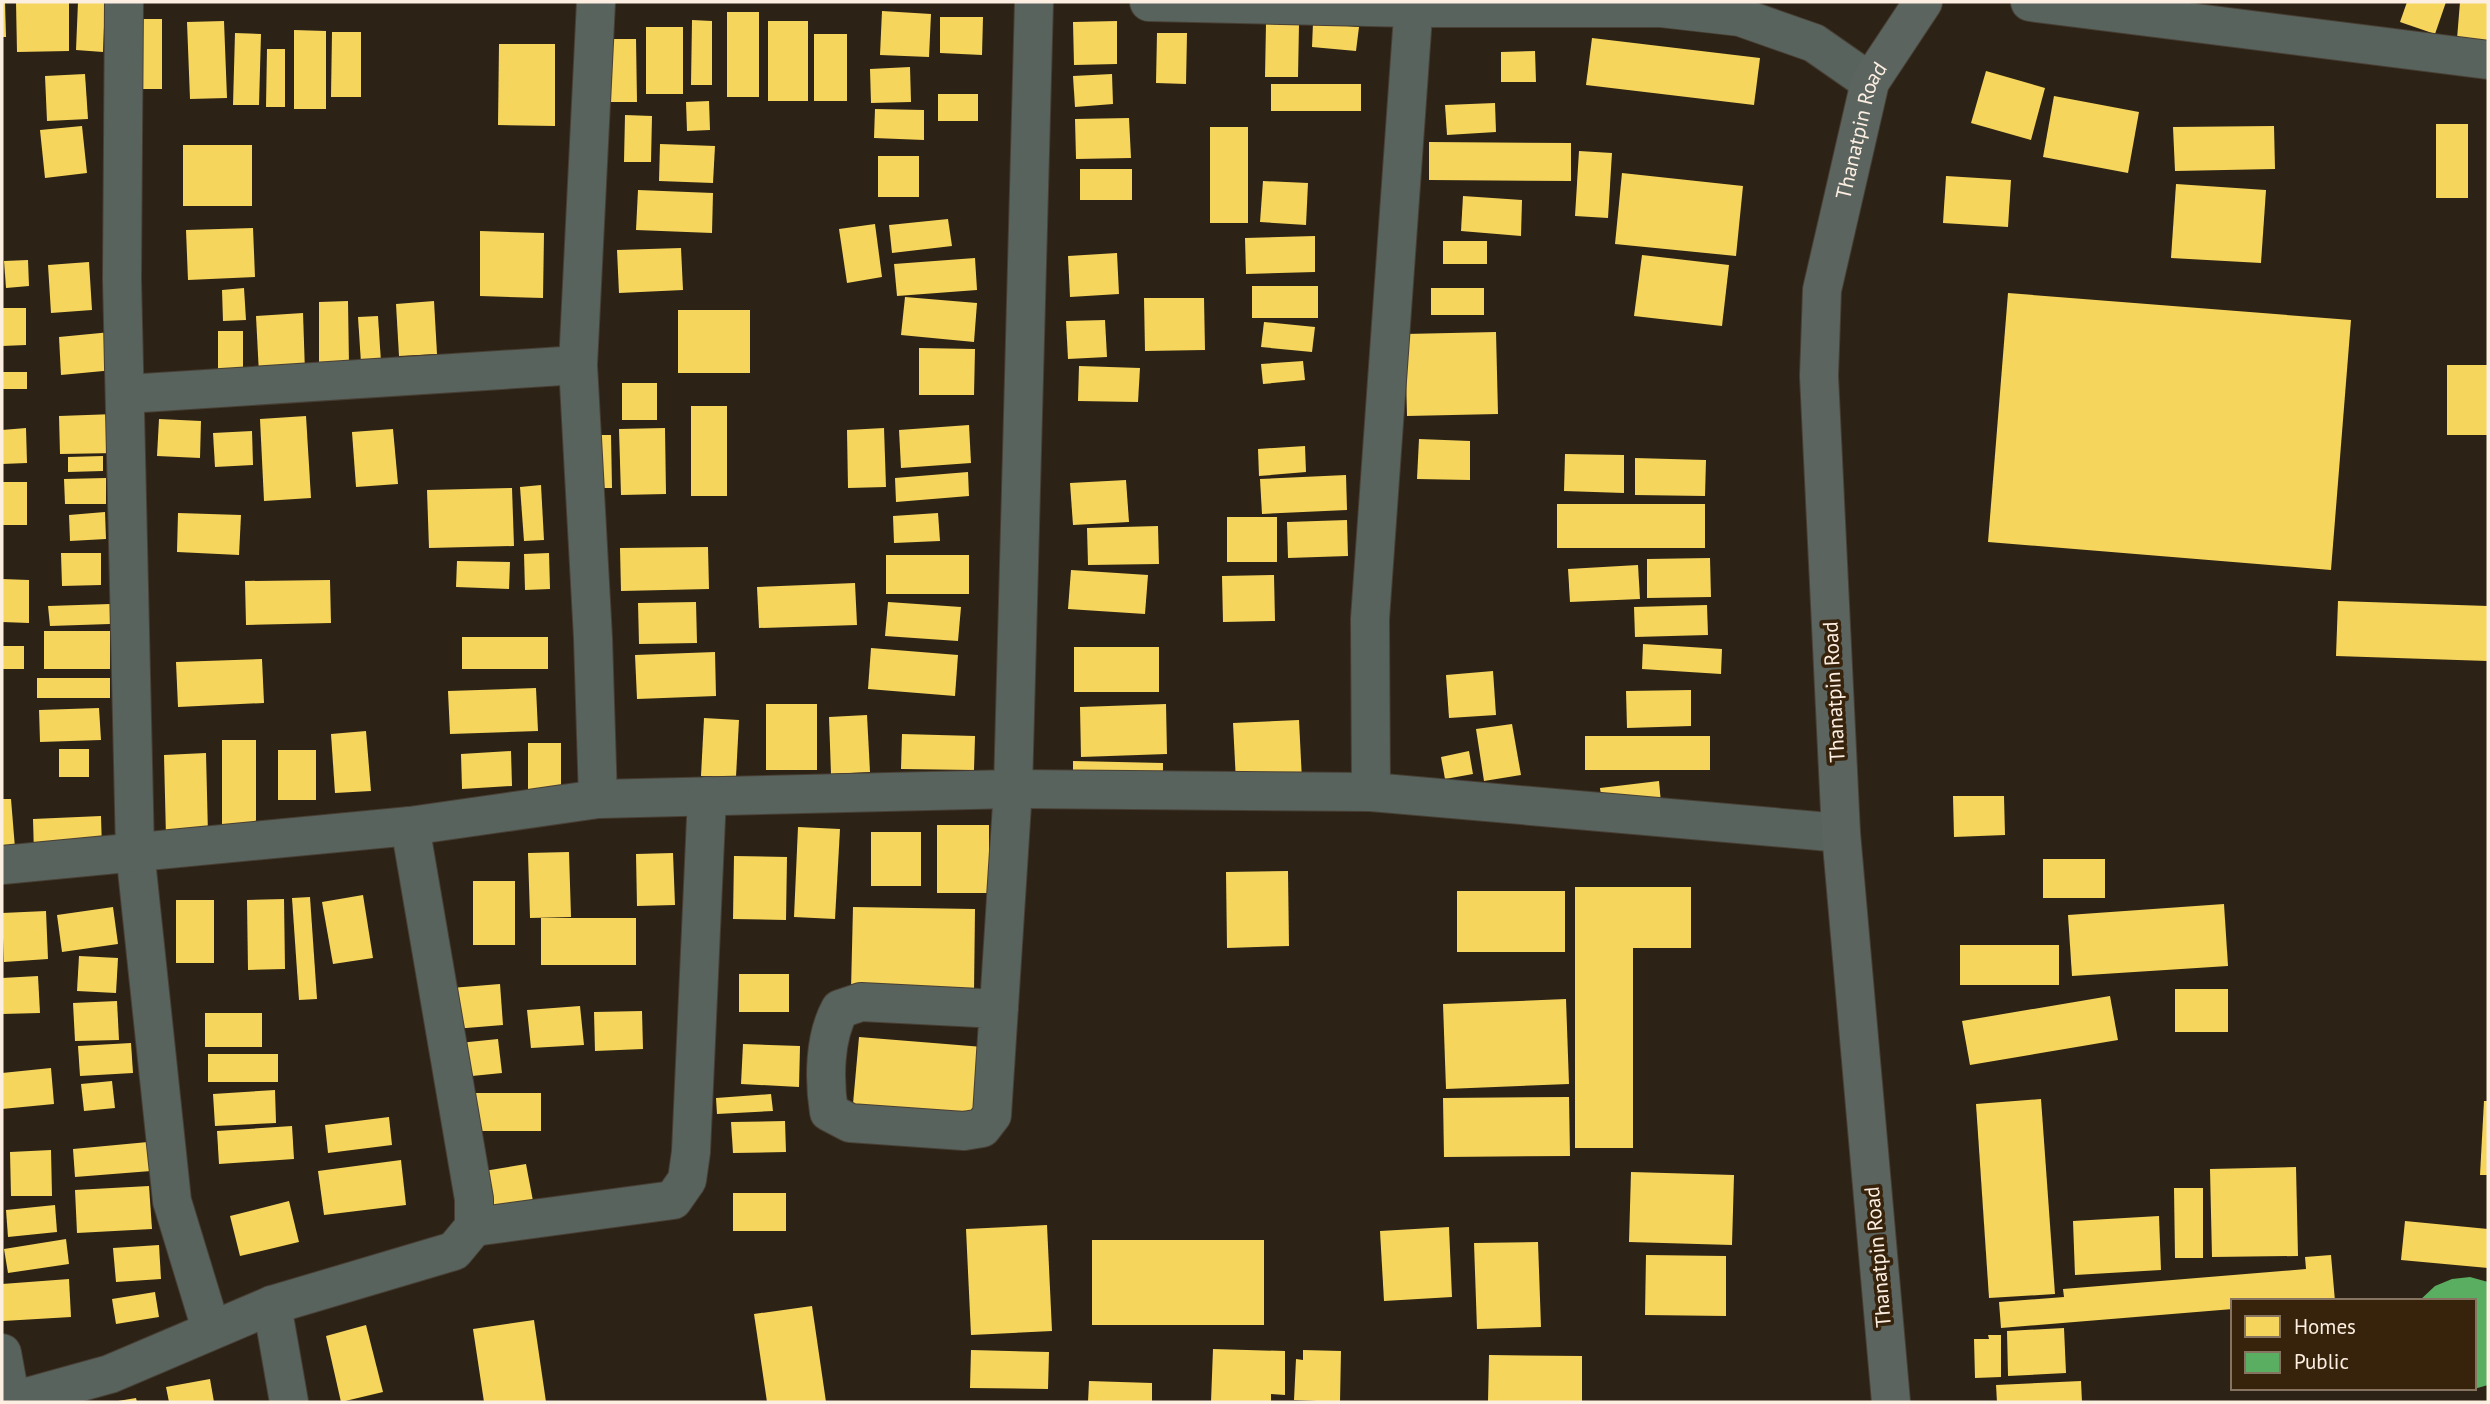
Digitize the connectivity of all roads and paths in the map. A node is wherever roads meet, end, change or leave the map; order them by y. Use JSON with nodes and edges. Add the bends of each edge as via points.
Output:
{"nodes":[{"id":1,"x":124,"y":2,"type":"edge"},
{"id":2,"x":596,"y":2,"type":"edge"},
{"id":3,"x":1034,"y":2,"type":"edge"},
{"id":4,"x":1149,"y":2,"type":"edge"},
{"id":5,"x":1923,"y":2,"type":"edge"},
{"id":6,"x":2030,"y":2,"type":"edge"},
{"id":7,"x":1414,"y":5,"type":"edge"},
{"id":8,"x":2488,"y":60,"type":"edge"},
{"id":9,"x":1870,"y":82,"type":"junction"},
{"id":10,"x":578,"y":365,"type":"junction"},
{"id":11,"x":127,"y":394,"type":"junction"},
{"id":12,"x":1013,"y":789,"type":"junction"},
{"id":13,"x":1371,"y":792,"type":"junction"},
{"id":14,"x":707,"y":796,"type":"junction"},
{"id":15,"x":598,"y":799,"type":"junction"},
{"id":16,"x":410,"y":826,"type":"junction"},
{"id":17,"x":1841,"y":834,"type":"junction"},
{"id":18,"x":135,"y":850,"type":"junction"},
{"id":19,"x":2,"y":865,"type":"edge"},
{"id":20,"x":999,"y":1009,"type":"junction"},
{"id":21,"x":474,"y":1227,"type":"junction"},
{"id":22,"x":272,"y":1305,"type":"junction"},
{"id":23,"x":211,"y":1329,"type":"junction"},
{"id":24,"x":2,"y":1353,"type":"edge"},
{"id":25,"x":10,"y":1402,"type":"edge"},
{"id":26,"x":289,"y":1402,"type":"edge"},
{"id":27,"x":1891,"y":1402,"type":"edge"}],
"edges":[{"from":1,"to":11,"type":"street","via":[[122,279]]},
{"from":2,"to":10,"type":"street"},
{"from":3,"to":12,"type":"street"},
{"from":4,"to":7,"type":"street"},
{"from":5,"to":9,"type":"main road","name":"Thanatpin Road"},
{"from":6,"to":8,"type":"street"},
{"from":7,"to":9,"type":"street","via":[[1661,8],[1740,17],[1814,43]]},
{"from":7,"to":13,"type":"street","via":[[1370,619]]},
{"from":9,"to":17,"type":"main road","name":"Thanatpin Road","via":[[1822,290],[1819,376]]},
{"from":10,"to":11,"type":"street"},
{"from":10,"to":15,"type":"street"},
{"from":11,"to":18,"type":"street"},
{"from":12,"to":13,"type":"street"},
{"from":12,"to":14,"type":"street"},
{"from":12,"to":20,"type":"street"},
{"from":13,"to":17,"type":"street"},
{"from":14,"to":15,"type":"street"},
{"from":14,"to":21,"type":"street","via":[[687,1180],[673,1200]]},
{"from":15,"to":16,"type":"street"},
{"from":16,"to":18,"type":"street"},
{"from":16,"to":21,"type":"street","via":[[474,1199]]},
{"from":17,"to":27,"type":"main road","name":"Thanatpin Road"},
{"from":18,"to":19,"type":"street"},
{"from":18,"to":23,"type":"street","via":[[172,1200]]},
{"from":20,"to":20,"type":"street","via":[[992,1115],[982,1128],[964,1131],[850,1123],[829,1112],[825,1088],[831,1024],[840,1009],[861,1002]]},
{"from":21,"to":22,"type":"street","via":[[454,1251]]},
{"from":22,"to":23,"type":"street"},
{"from":22,"to":26,"type":"street"},
{"from":23,"to":25,"type":"street","via":[[110,1374]]},
{"from":24,"to":25,"type":"street"}]}
